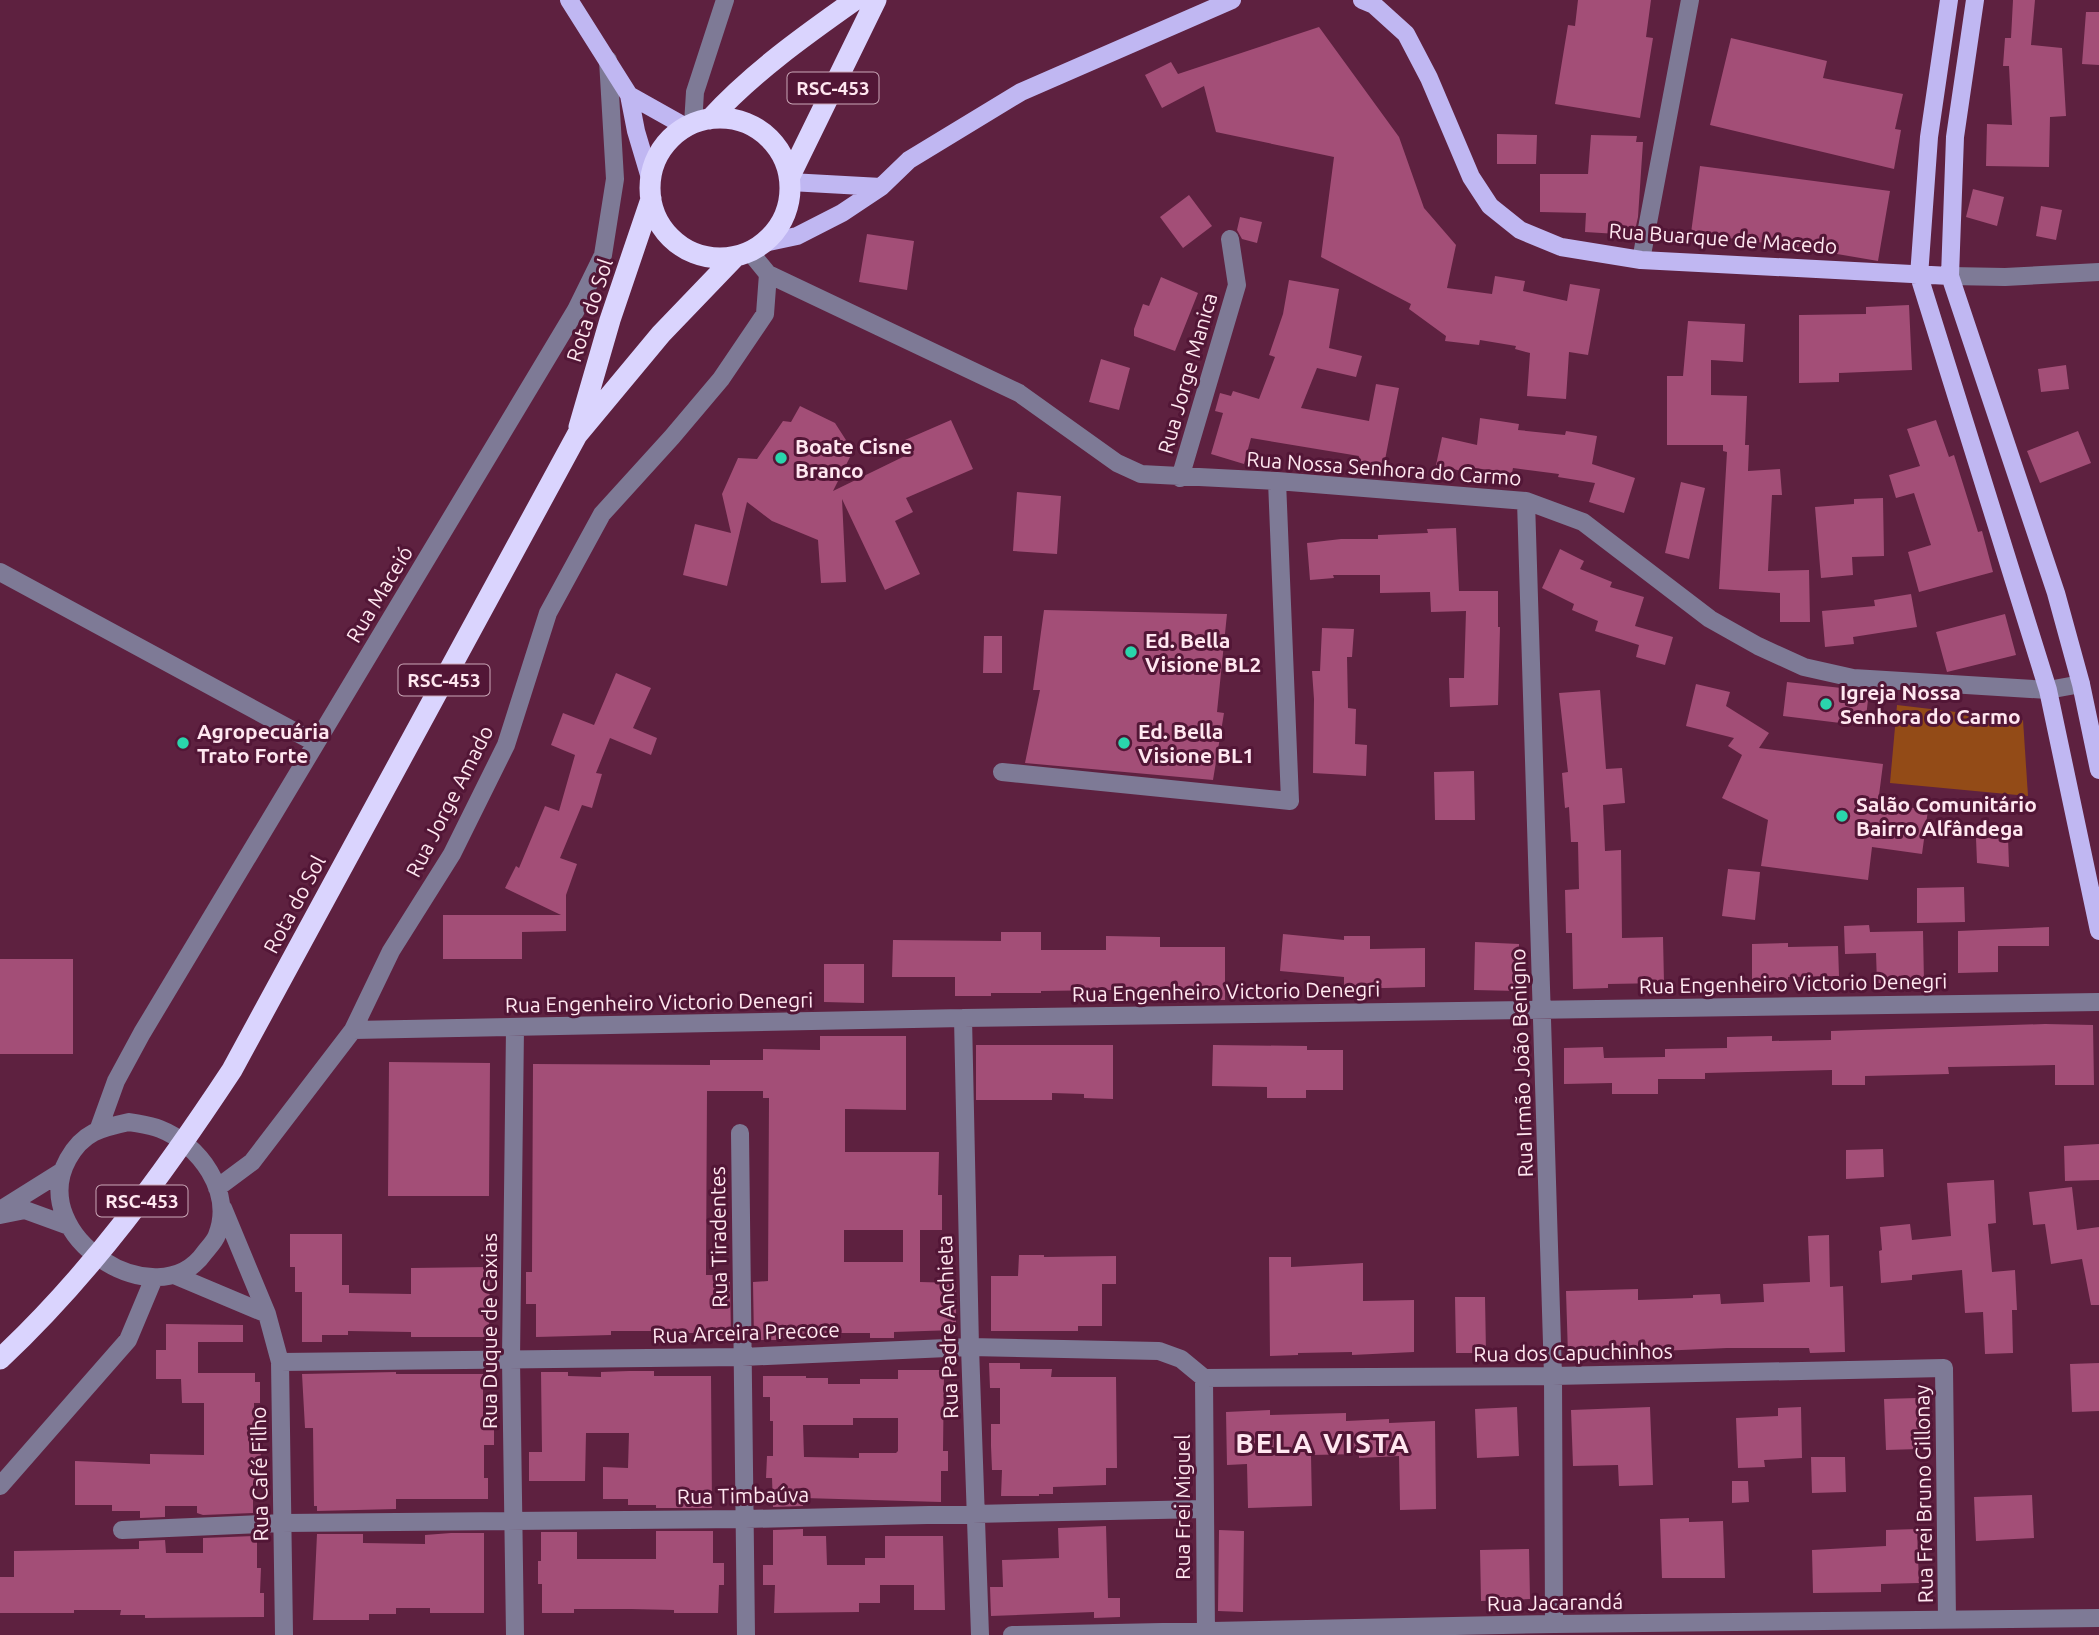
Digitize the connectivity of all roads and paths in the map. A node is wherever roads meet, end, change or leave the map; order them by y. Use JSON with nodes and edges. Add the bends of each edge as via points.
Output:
{"nodes":[{"id":1,"x":569,"y":0,"type":"edge"},
{"id":2,"x":725,"y":0,"type":"edge"},
{"id":3,"x":855,"y":0,"type":"edge"},
{"id":4,"x":876,"y":0,"type":"edge"},
{"id":5,"x":1232,"y":0,"type":"edge"},
{"id":6,"x":1362,"y":0,"type":"edge"},
{"id":7,"x":1690,"y":0,"type":"edge"},
{"id":8,"x":1949,"y":0,"type":"edge"},
{"id":9,"x":1975,"y":0,"type":"edge"},
{"id":10,"x":607,"y":60,"type":"junction"},
{"id":11,"x":629,"y":95,"type":"junction"},
{"id":12,"x":696,"y":123,"type":"junction"},
{"id":13,"x":1929,"y":137,"type":"junction"},
{"id":14,"x":1955,"y":137,"type":"junction"},
{"id":15,"x":790,"y":179,"type":"junction"},
{"id":16,"x":881,"y":187,"type":"junction"},
{"id":17,"x":651,"y":189,"type":"junction"},
{"id":18,"x":1230,"y":239,"type":"dead end"},
{"id":19,"x":750,"y":250,"type":"junction"},
{"id":20,"x":1641,"y":260,"type":"junction"},
{"id":21,"x":2099,"y":272,"type":"edge"},
{"id":22,"x":768,"y":274,"type":"junction"},
{"id":23,"x":1950,"y":275,"type":"junction"},
{"id":24,"x":1919,"y":276,"type":"junction"},
{"id":25,"x":577,"y":435,"type":"junction"},
{"id":26,"x":1180,"y":478,"type":"junction"},
{"id":27,"x":1276,"y":481,"type":"junction"},
{"id":28,"x":1526,"y":501,"type":"junction"},
{"id":29,"x":0,"y":572,"type":"edge"},
{"id":30,"x":2081,"y":684,"type":"junction"},
{"id":31,"x":2048,"y":690,"type":"junction"},
{"id":32,"x":316,"y":743,"type":"junction"},
{"id":33,"x":2099,"y":770,"type":"edge"},
{"id":34,"x":1002,"y":772,"type":"dead end"},
{"id":35,"x":2099,"y":931,"type":"edge"},
{"id":36,"x":2099,"y":1002,"type":"edge"},
{"id":37,"x":1543,"y":1009,"type":"junction"},
{"id":38,"x":963,"y":1018,"type":"junction"},
{"id":39,"x":515,"y":1028,"type":"junction"},
{"id":40,"x":353,"y":1030,"type":"junction"},
{"id":41,"x":99,"y":1128,"type":"junction"},
{"id":42,"x":740,"y":1133,"type":"dead end"},
{"id":43,"x":185,"y":1142,"type":"junction"},
{"id":44,"x":61,"y":1172,"type":"junction"},
{"id":45,"x":217,"y":1188,"type":"junction"},
{"id":46,"x":222,"y":1206,"type":"junction"},
{"id":47,"x":0,"y":1213,"type":"edge"},
{"id":48,"x":69,"y":1226,"type":"junction"},
{"id":49,"x":96,"y":1257,"type":"junction"},
{"id":50,"x":174,"y":1275,"type":"junction"},
{"id":51,"x":154,"y":1278,"type":"junction"},
{"id":52,"x":267,"y":1314,"type":"junction"},
{"id":53,"x":970,"y":1347,"type":"junction"},
{"id":54,"x":742,"y":1357,"type":"junction"},
{"id":55,"x":0,"y":1359,"type":"edge"},
{"id":56,"x":510,"y":1359,"type":"junction"},
{"id":57,"x":280,"y":1362,"type":"junction"},
{"id":58,"x":1944,"y":1368,"type":"joint"},
{"id":59,"x":1553,"y":1376,"type":"junction"},
{"id":60,"x":1203,"y":1378,"type":"junction"},
{"id":61,"x":0,"y":1486,"type":"edge"},
{"id":62,"x":1204,"y":1509,"type":"junction"},
{"id":63,"x":976,"y":1512,"type":"junction"},
{"id":64,"x":745,"y":1519,"type":"junction"},
{"id":65,"x":512,"y":1521,"type":"junction"},
{"id":66,"x":282,"y":1523,"type":"junction"},
{"id":67,"x":122,"y":1530,"type":"dead end"},
{"id":68,"x":2099,"y":1618,"type":"edge"},
{"id":69,"x":1947,"y":1620,"type":"junction"},
{"id":70,"x":1554,"y":1624,"type":"junction"},
{"id":71,"x":1669,"y":1629,"type":"edge"},
{"id":72,"x":1206,"y":1633,"type":"edge"},
{"id":73,"x":285,"y":1635,"type":"edge"},
{"id":74,"x":515,"y":1635,"type":"edge"},
{"id":75,"x":746,"y":1635,"type":"edge"},
{"id":76,"x":980,"y":1635,"type":"edge"},
{"id":77,"x":1012,"y":1635,"type":"edge"}],
"edges":[{"from":1,"to":10,"type":"main road"},
{"from":2,"to":12,"type":"street","via":[[695,92]]},
{"from":3,"to":12,"type":"highway","number":"RSC-453"},
{"from":4,"to":15,"type":"highway","number":"RSC-453"},
{"from":5,"to":16,"type":"main road","via":[[1021,92],[909,160]]},
{"from":6,"to":20,"type":"main road","name":"Rua Buarque de Macedo","via":[[1406,34],[1471,177],[1490,206],[1520,230],[1561,247]]},
{"from":7,"to":20,"type":"street"},
{"from":8,"to":13,"type":"main road"},
{"from":9,"to":14,"type":"main road"},
{"from":10,"to":11,"type":"main road"},
{"from":10,"to":32,"type":"street","name":"Rua Maceió","via":[[615,179],[603,255],[576,310]]},
{"from":11,"to":12,"type":"main road"},
{"from":11,"to":17,"type":"main road"},
{"from":12,"to":15,"type":"highway","via":[[737,120],[762,132],[784,159]]},
{"from":12,"to":17,"type":"highway","number":"RSC-453","via":[[669,141],[657,158]]},
{"from":13,"to":14,"type":"main road"},
{"from":13,"to":24,"type":"main road"},
{"from":14,"to":23,"type":"main road"},
{"from":15,"to":16,"type":"main road"},
{"from":15,"to":19,"type":"highway","number":"RSC-453","via":[[782,222]]},
{"from":16,"to":19,"type":"main road","via":[[797,236]]},
{"from":17,"to":19,"type":"highway","via":[[660,224],[677,244],[715,258]]},
{"from":17,"to":25,"type":"highway","name":"Rota do Sol","number":"RSC-453"},
{"from":18,"to":26,"type":"street","name":"Rua Jorge Manica","via":[[1237,285]]},
{"from":19,"to":22,"type":"street"},
{"from":19,"to":25,"type":"highway","name":"Rota do Sol","number":"RSC-453","via":[[661,334]]},
{"from":20,"to":24,"type":"main road","name":"Rua Buarque de Macedo"},
{"from":21,"to":23,"type":"street"},
{"from":22,"to":26,"type":"street","name":"Rua Nossa Senhora do Carmo","via":[[1019,393],[1117,463],[1141,474]]},
{"from":22,"to":40,"type":"street","name":"Rua Jorge Amado","via":[[765,314],[721,379],[602,514],[548,613],[506,745],[452,854],[391,951]]},
{"from":23,"to":24,"type":"main road","name":"Rua Buarque de Macedo"},
{"from":23,"to":30,"type":"main road","via":[[2056,593]]},
{"from":24,"to":31,"type":"main road"},
{"from":25,"to":43,"type":"highway","name":"Rota do Sol","number":"RSC-453","via":[[232,1070]]},
{"from":26,"to":27,"type":"street","name":"Rua Nossa Senhora do Carmo"},
{"from":27,"to":28,"type":"street","name":"Rua Nossa Senhora do Carmo"},
{"from":27,"to":34,"type":"street","via":[[1290,801]]},
{"from":28,"to":31,"type":"street","name":"Rua Nossa Senhora do Carmo","via":[[1583,522],[1710,619],[1804,667],[1853,678]]},
{"from":28,"to":37,"type":"street","name":"Rua Irmão João Benigno"},
{"from":29,"to":32,"type":"street"},
{"from":30,"to":31,"type":"street","name":"Rua Nossa Senhora do Carmo"},
{"from":30,"to":33,"type":"main road"},
{"from":31,"to":35,"type":"main road"},
{"from":32,"to":41,"type":"street","name":"Rua Maceió","via":[[142,1034],[116,1081]]},
{"from":36,"to":37,"type":"street","name":"Rua Engenheiro Victorio Denegri"},
{"from":37,"to":38,"type":"street","name":"Rua Engenheiro Victorio Denegri"},
{"from":37,"to":59,"type":"street","name":"Rua Irmão João Benigno"},
{"from":38,"to":39,"type":"street","name":"Rua Engenheiro Victorio Denegri"},
{"from":38,"to":53,"type":"street","name":"Rua Padre Anchieta"},
{"from":39,"to":40,"type":"street","name":"Rua Engenheiro Victorio Denegri"},
{"from":39,"to":56,"type":"street","name":"Rua Duque de Caxias"},
{"from":40,"to":45,"type":"street","name":"Rua Jorge Amado","via":[[252,1162]]},
{"from":41,"to":43,"type":"street","via":[[129,1122],[159,1128]]},
{"from":41,"to":44,"type":"street","via":[[75,1146]]},
{"from":42,"to":54,"type":"street","name":"Rua Tiradentes"},
{"from":43,"to":45,"type":"street","name":"Rua Café Filho","via":[[205,1163]]},
{"from":43,"to":49,"type":"highway","name":"Rota do Sol","number":"RSC-453"},
{"from":44,"to":47,"type":"street"},
{"from":44,"to":48,"type":"street","via":[[58,1190]]},
{"from":45,"to":46,"type":"street","name":"Rua Café Filho"},
{"from":46,"to":50,"type":"street","via":[[217,1235],[206,1252]]},
{"from":46,"to":52,"type":"street","name":"Rua Café Filho"},
{"from":47,"to":48,"type":"street","via":[[25,1210]]},
{"from":48,"to":49,"type":"street"},
{"from":49,"to":51,"type":"street","via":[[130,1274]]},
{"from":49,"to":55,"type":"highway","name":"Rota do Sol","number":"RSC-453"},
{"from":50,"to":51,"type":"street"},
{"from":50,"to":52,"type":"street"},
{"from":51,"to":61,"type":"street","via":[[128,1340]]},
{"from":52,"to":57,"type":"street","name":"Rua Café Filho"},
{"from":53,"to":54,"type":"street","name":"Rua Arceira Precoce"},
{"from":53,"to":60,"type":"street","name":"Rua Arceira Precoce","via":[[1159,1351],[1181,1359]]},
{"from":53,"to":63,"type":"street","name":"Rua Padre Anchieta"},
{"from":54,"to":56,"type":"street","name":"Rua Arceira Precoce"},
{"from":54,"to":64,"type":"street","name":"Rua Tiradentes"},
{"from":56,"to":57,"type":"street","name":"Rua Arceira Precoce"},
{"from":56,"to":65,"type":"street","name":"Rua Duque de Caxias"},
{"from":57,"to":66,"type":"street","name":"Rua Café Filho"},
{"from":58,"to":59,"type":"street","name":"Rua dos Capuchinhos"},
{"from":58,"to":69,"type":"street","name":"Rua Frei Bruno Gillonay"},
{"from":59,"to":60,"type":"street","name":"Rua dos Capuchinhos"},
{"from":59,"to":70,"type":"street","name":"Rua Irmão João Benigno"},
{"from":60,"to":62,"type":"street","name":"Rua Frei Miguel"},
{"from":62,"to":63,"type":"street","name":"Rua Timbaúva"},
{"from":62,"to":72,"type":"street","name":"Rua Frei Miguel"},
{"from":63,"to":64,"type":"street","name":"Rua Timbaúva"},
{"from":63,"to":76,"type":"street","name":"Rua Padre Anchieta"},
{"from":64,"to":65,"type":"street","name":"Rua Timbaúva"},
{"from":64,"to":75,"type":"street","name":"Rua Tiradentes"},
{"from":65,"to":66,"type":"street","name":"Rua Timbaúva"},
{"from":65,"to":74,"type":"street","name":"Rua Duque de Caxias"},
{"from":66,"to":67,"type":"street","name":"Rua Timbaúva"},
{"from":66,"to":73,"type":"street","name":"Rua Café Filho"},
{"from":68,"to":69,"type":"street","name":"Rua Jacarandá"},
{"from":69,"to":71,"type":"street","name":"Rua Jacarandá"},
{"from":70,"to":71,"type":"street","name":"Rua Jacarandá"},
{"from":70,"to":72,"type":"street","name":"Rua Jacarandá"},
{"from":72,"to":77,"type":"street","name":"Rua Jacarandá"}]}
